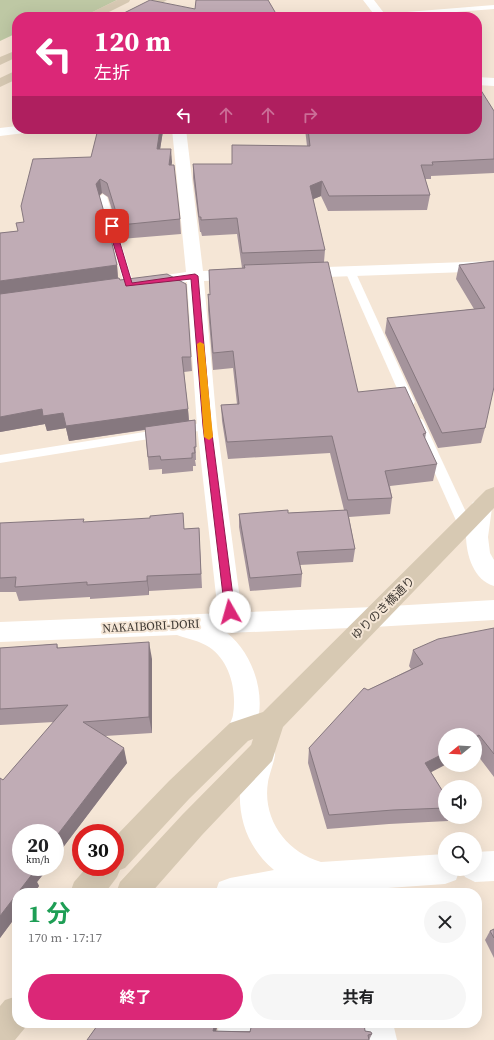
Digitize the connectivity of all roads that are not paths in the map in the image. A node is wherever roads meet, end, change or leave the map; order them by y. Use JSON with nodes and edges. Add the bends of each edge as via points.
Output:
{"nodes":[{"id":1,"x":125,"y":0,"type":"edge"},
{"id":2,"x":162,"y":0,"type":"edge"},
{"id":3,"x":368,"y":0,"type":"edge"},
{"id":4,"x":494,"y":7,"type":"edge"},
{"id":5,"x":100,"y":12,"type":"edge"},
{"id":6,"x":139,"y":12,"type":"edge"},
{"id":7,"x":378,"y":12,"type":"edge"},
{"id":8,"x":438,"y":12,"type":"edge"},
{"id":9,"x":12,"y":55,"type":"edge"},
{"id":10,"x":0,"y":61,"type":"edge"},
{"id":11,"x":12,"y":77,"type":"edge"},
{"id":12,"x":482,"y":81,"type":"edge"},
{"id":13,"x":494,"y":82,"type":"edge"},
{"id":14,"x":0,"y":83,"type":"edge"},
{"id":15,"x":12,"y":131,"type":"edge"},
{"id":16,"x":0,"y":132,"type":"edge"},
{"id":17,"x":180,"y":134,"type":"edge"},
{"id":18,"x":103,"y":197,"type":"edge"},
{"id":19,"x":493,"y":268,"type":"edge"},
{"id":20,"x":350,"y":271,"type":"junction"},
{"id":21,"x":280,"y":273,"type":"edge"},
{"id":22,"x":257,"y":274,"type":"edge"},
{"id":23,"x":195,"y":276,"type":"junction"},
{"id":24,"x":121,"y":286,"type":"joint"},
{"id":25,"x":207,"y":426,"type":"junction"},
{"id":26,"x":0,"y":459,"type":"edge"},
{"id":27,"x":488,"y":502,"type":"edge"},
{"id":28,"x":465,"y":525,"type":"junction"},
{"id":29,"x":494,"y":577,"type":"edge"},
{"id":30,"x":494,"y":610,"type":"edge"},
{"id":31,"x":374,"y":617,"type":"junction"},
{"id":32,"x":231,"y":622,"type":"junction"},
{"id":33,"x":174,"y":625,"type":"junction"},
{"id":34,"x":0,"y":632,"type":"edge"},
{"id":35,"x":272,"y":721,"type":"junction"},
{"id":36,"x":239,"y":732,"type":"junction"},
{"id":37,"x":262,"y":752,"type":"junction"},
{"id":38,"x":124,"y":848,"type":"edge"},
{"id":39,"x":494,"y":866,"type":"edge"},
{"id":40,"x":482,"y":867,"type":"edge"},
{"id":41,"x":438,"y":870,"type":"edge"},
{"id":42,"x":99,"y":876,"type":"edge"},
{"id":43,"x":339,"y":882,"type":"edge"},
{"id":44,"x":89,"y":888,"type":"edge"},
{"id":45,"x":136,"y":888,"type":"edge"},
{"id":46,"x":281,"y":888,"type":"edge"},
{"id":47,"x":236,"y":1028,"type":"edge"},
{"id":48,"x":377,"y":1028,"type":"edge"},
{"id":49,"x":232,"y":1040,"type":"edge"},
{"id":50,"x":380,"y":1040,"type":"edge"}],
"edges":[{"from":1,"to":5,"type":"main road"},
{"from":2,"to":6,"type":"main road"},
{"from":3,"to":7,"type":"street"},
{"from":4,"to":8,"type":"lane"},
{"from":9,"to":10,"type":"main road"},
{"from":11,"to":14,"type":"main road"},
{"from":12,"to":13,"type":"street"},
{"from":15,"to":16,"type":"street"},
{"from":17,"to":23,"type":"street"},
{"from":18,"to":24,"type":"lane"},
{"from":19,"to":20,"type":"street"},
{"from":20,"to":21,"type":"street"},
{"from":20,"to":28,"type":"lane"},
{"from":22,"to":23,"type":"street"},
{"from":23,"to":24,"type":"street"},
{"from":23,"to":25,"type":"street"},
{"from":25,"to":26,"type":"lane"},
{"from":25,"to":32,"type":"street"},
{"from":27,"to":28,"type":"main road","name":"ゆりのき橋通り"},
{"from":27,"to":29,"type":"street","via":[[476,531],[477,546],[481,559]]},
{"from":28,"to":31,"type":"main road","name":"ゆりのき橋通り"},
{"from":30,"to":31,"type":"street","name":"NAKAIBORI-DORI"},
{"from":31,"to":32,"type":"street","name":"NAKAIBORI-DORI"},
{"from":31,"to":35,"type":"main road","name":"ゆりのき橋通り"},
{"from":32,"to":33,"type":"street","name":"NAKAIBORI-DORI"},
{"from":33,"to":34,"type":"street","name":"NAKAIBORI-DORI"},
{"from":33,"to":36,"type":"street","via":[[202,632],[218,640],[229,650],[243,677],[247,694],[246,714]]},
{"from":35,"to":36,"type":"main road","name":"ゆりのき橋通り"},
{"from":35,"to":37,"type":"main road","name":"ゆりのき橋通り"},
{"from":36,"to":38,"type":"main road","name":"ゆりのき橋通り"},
{"from":37,"to":43,"type":"street","via":[[253,792],[253,804],[257,823],[264,836],[285,859],[300,870]]},
{"from":37,"to":45,"type":"main road","name":"ゆりのき橋通り"},
{"from":39,"to":40,"type":"street"},
{"from":41,"to":43,"type":"street"},
{"from":42,"to":44,"type":"main road"},
{"from":43,"to":46,"type":"street"},
{"from":47,"to":49,"type":"street"},
{"from":48,"to":50,"type":"street"}]}
